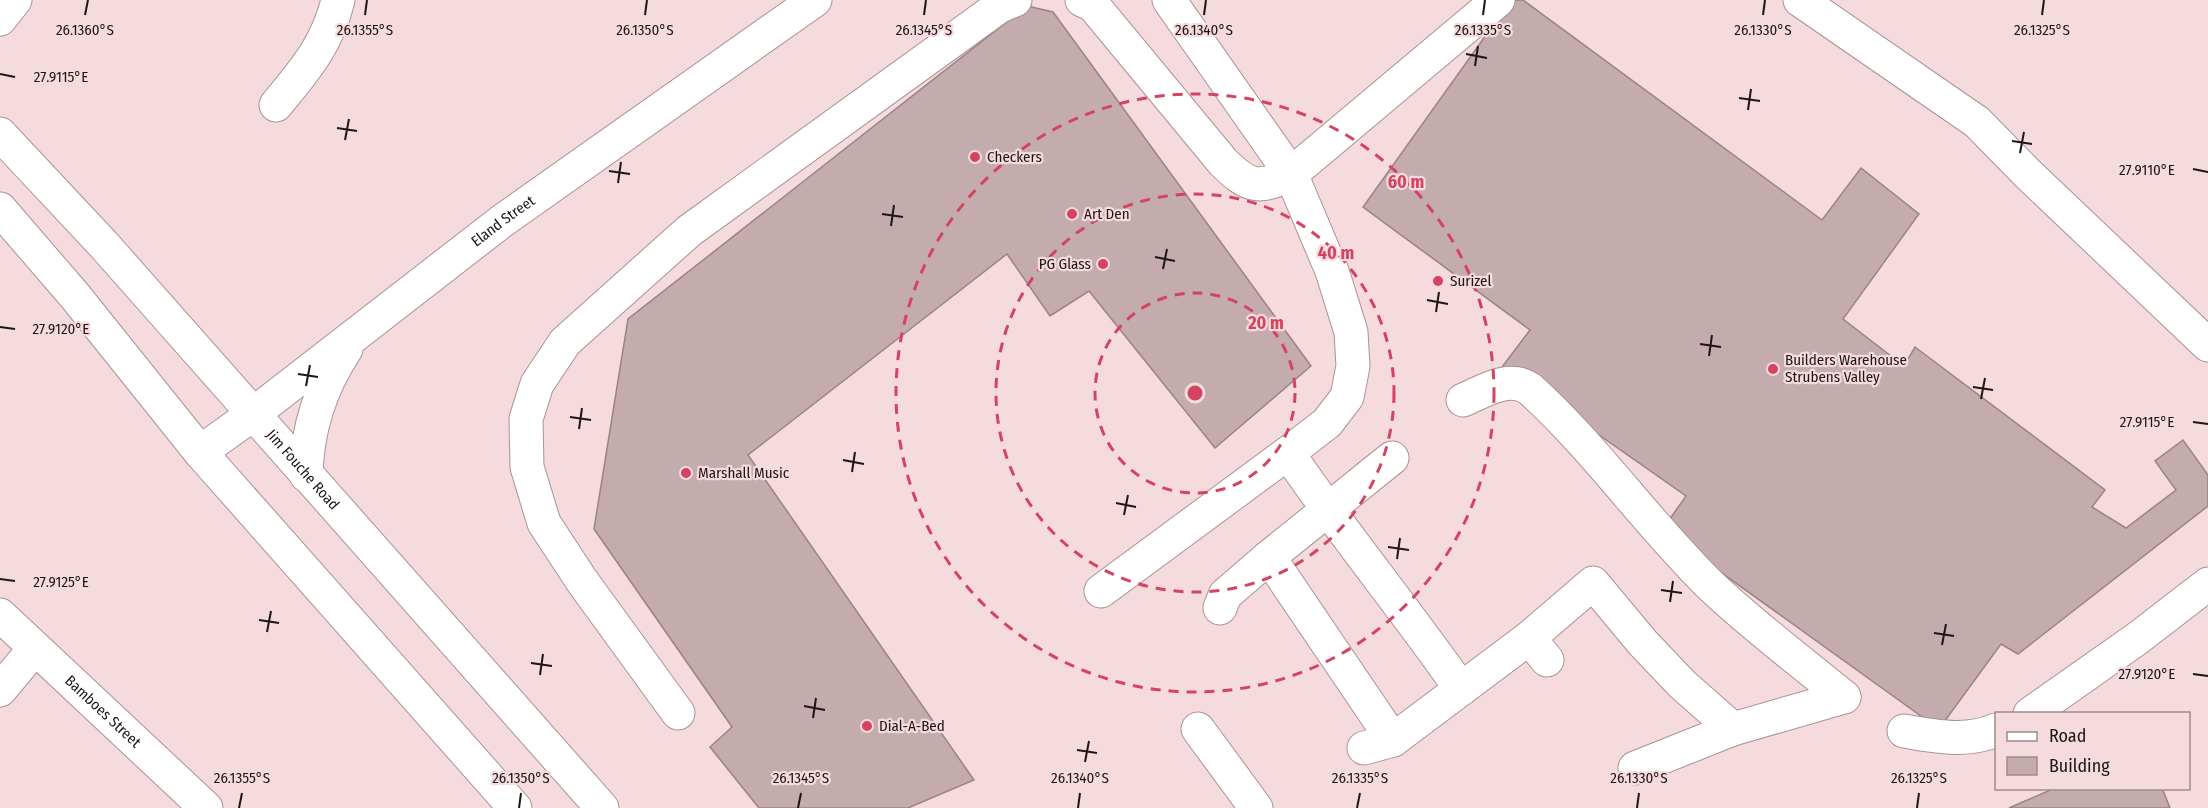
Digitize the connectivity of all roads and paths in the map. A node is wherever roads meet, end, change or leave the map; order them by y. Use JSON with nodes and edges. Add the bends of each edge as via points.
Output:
{"nodes":[{"id":1,"x":15,"y":0,"type":"edge"},
{"id":2,"x":338,"y":0,"type":"edge"},
{"id":3,"x":815,"y":0,"type":"edge"},
{"id":4,"x":1015,"y":0,"type":"edge"},
{"id":5,"x":1082,"y":0,"type":"edge"},
{"id":6,"x":1169,"y":0,"type":"edge"},
{"id":7,"x":1498,"y":0,"type":"edge"},
{"id":8,"x":1800,"y":0,"type":"edge"},
{"id":9,"x":0,"y":20,"type":"edge"},
{"id":10,"x":276,"y":105,"type":"dead end"},
{"id":11,"x":0,"y":134,"type":"edge"},
{"id":12,"x":1291,"y":174,"type":"junction"},
{"id":13,"x":0,"y":209,"type":"edge"},
{"id":14,"x":359,"y":331,"type":"junction"},
{"id":15,"x":2208,"y":345,"type":"edge"},
{"id":16,"x":1463,"y":400,"type":"dead end"},
{"id":17,"x":252,"y":415,"type":"junction"},
{"id":18,"x":200,"y":452,"type":"junction"},
{"id":19,"x":1288,"y":453,"type":"junction"},
{"id":20,"x":1392,"y":458,"type":"dead end"},
{"id":21,"x":306,"y":475,"type":"junction"},
{"id":22,"x":1328,"y":511,"type":"junction"},
{"id":23,"x":1269,"y":557,"type":"junction"},
{"id":24,"x":2208,"y":584,"type":"edge"},
{"id":25,"x":1101,"y":591,"type":"dead end"},
{"id":26,"x":1220,"y":608,"type":"dead end"},
{"id":27,"x":0,"y":615,"type":"edge"},
{"id":28,"x":36,"y":648,"type":"junction"},
{"id":29,"x":1461,"y":689,"type":"junction"},
{"id":30,"x":0,"y":690,"type":"edge"},
{"id":31,"x":2033,"y":712,"type":"edge"},
{"id":32,"x":678,"y":713,"type":"dead end"},
{"id":33,"x":1198,"y":729,"type":"dead end"},
{"id":34,"x":1733,"y":729,"type":"junction"},
{"id":35,"x":1995,"y":730,"type":"edge"},
{"id":36,"x":1904,"y":731,"type":"dead end"},
{"id":37,"x":1635,"y":768,"type":"dead end"},
{"id":38,"x":206,"y":808,"type":"edge"},
{"id":39,"x":515,"y":808,"type":"edge"},
{"id":40,"x":602,"y":808,"type":"edge"},
{"id":41,"x":1256,"y":808,"type":"edge"}],
"edges":[{"from":1,"to":9,"type":"street"},
{"from":2,"to":10,"type":"street","via":[[316,55]]},
{"from":3,"to":14,"type":"street","name":"Eland Street","via":[[502,221]]},
{"from":4,"to":32,"type":"street","via":[[1000,6],[689,231],[565,342],[537,384],[526,419],[526,467],[544,523]]},
{"from":5,"to":12,"type":"street","via":[[1093,5],[1239,178],[1255,185]]},
{"from":6,"to":12,"type":"street"},
{"from":7,"to":12,"type":"street"},
{"from":8,"to":15,"type":"street","via":[[1977,122]]},
{"from":11,"to":17,"type":"street","name":"Jim Fouche Road","via":[[104,245]]},
{"from":12,"to":19,"type":"street","via":[[1341,296],[1351,332],[1353,366],[1347,397],[1327,423]]},
{"from":13,"to":18,"type":"street"},
{"from":14,"to":17,"type":"street","name":"Eland Street"},
{"from":14,"to":21,"type":"street","via":[[335,365],[316,407],[308,440]]},
{"from":16,"to":34,"type":"street","via":[[1499,384],[1518,384],[1530,389],[1603,464],[1711,586],[1844,697]]},
{"from":17,"to":18,"type":"street","name":"Eland Street"},
{"from":17,"to":21,"type":"street","name":"Jim Fouche Road"},
{"from":18,"to":39,"type":"street"},
{"from":19,"to":22,"type":"street"},
{"from":19,"to":25,"type":"street"},
{"from":20,"to":22,"type":"street"},
{"from":21,"to":40,"type":"street","name":"Jim Fouche Road"},
{"from":22,"to":23,"type":"street"},
{"from":22,"to":29,"type":"street"},
{"from":23,"to":26,"type":"street","via":[[1225,596]]},
{"from":23,"to":29,"type":"street","via":[[1378,744]]},
{"from":24,"to":31,"type":"street"},
{"from":27,"to":28,"type":"street","name":"Bamboes Street"},
{"from":28,"to":30,"type":"street"},
{"from":28,"to":38,"type":"street","name":"Bamboes Street"},
{"from":29,"to":34,"type":"street","via":[[1538,649],[1593,583],[1682,684]]},
{"from":33,"to":41,"type":"street"},
{"from":34,"to":37,"type":"street"},
{"from":35,"to":36,"type":"street","via":[[1950,738]]}]}
